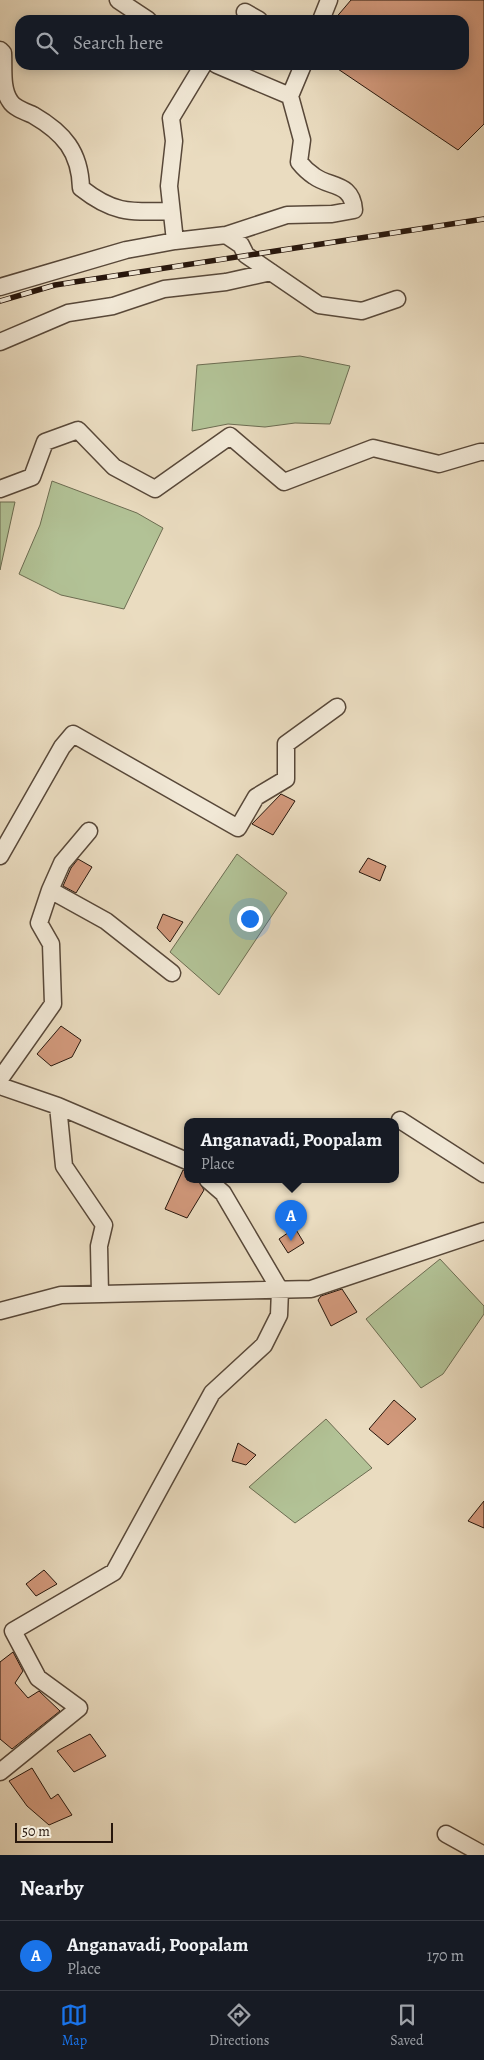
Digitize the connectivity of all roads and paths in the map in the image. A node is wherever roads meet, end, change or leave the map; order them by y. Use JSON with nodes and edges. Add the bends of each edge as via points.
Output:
{"nodes":[{"id":1,"x":118,"y":0,"type":"edge"},
{"id":2,"x":329,"y":0,"type":"edge"},
{"id":3,"x":140,"y":15,"type":"edge"},
{"id":4,"x":323,"y":15,"type":"edge"},
{"id":5,"x":0,"y":50,"type":"edge"},
{"id":6,"x":200,"y":70,"type":"edge"},
{"id":7,"x":229,"y":70,"type":"edge"},
{"id":8,"x":301,"y":70,"type":"edge"},
{"id":9,"x":290,"y":96,"type":"junction"},
{"id":10,"x":171,"y":211,"type":"junction"},
{"id":11,"x":226,"y":236,"type":"junction"},
{"id":12,"x":175,"y":241,"type":"junction"},
{"id":13,"x":271,"y":272,"type":"junction"},
{"id":14,"x":0,"y":287,"type":"edge"},
{"id":15,"x":397,"y":299,"type":"dead end"},
{"id":16,"x":0,"y":342,"type":"edge"},
{"id":17,"x":484,"y":452,"type":"edge"},
{"id":18,"x":0,"y":489,"type":"edge"},
{"id":19,"x":337,"y":707,"type":"dead end"},
{"id":20,"x":89,"y":831,"type":"dead end"},
{"id":21,"x":0,"y":856,"type":"edge"},
{"id":22,"x":50,"y":890,"type":"junction"},
{"id":23,"x":172,"y":973,"type":"dead end"},
{"id":24,"x":0,"y":1079,"type":"edge"},
{"id":25,"x":0,"y":1086,"type":"edge"},
{"id":26,"x":58,"y":1106,"type":"junction"},
{"id":27,"x":400,"y":1120,"type":"dead end"},
{"id":28,"x":184,"y":1161,"type":"edge"},
{"id":29,"x":484,"y":1174,"type":"edge"},
{"id":30,"x":211,"y":1183,"type":"edge"},
{"id":31,"x":484,"y":1231,"type":"edge"},
{"id":32,"x":280,"y":1290,"type":"junction"},
{"id":33,"x":100,"y":1294,"type":"junction"},
{"id":34,"x":0,"y":1311,"type":"edge"},
{"id":35,"x":0,"y":1772,"type":"edge"},
{"id":36,"x":446,"y":1834,"type":"dead end"},
{"id":37,"x":484,"y":1855,"type":"edge"}],
"edges":[{"from":1,"to":3,"type":"street"},
{"from":2,"to":4,"type":"street"},
{"from":5,"to":10,"type":"street","via":[[4,53],[4,88],[11,103],[46,123],[68,143],[80,167],[80,188],[101,204],[133,212]]},
{"from":6,"to":10,"type":"street","via":[[171,118],[174,141],[169,186]]},
{"from":7,"to":9,"type":"street"},
{"from":8,"to":9,"type":"street"},
{"from":9,"to":11,"type":"street","via":[[302,140],[298,162],[315,177],[340,186],[353,200],[354,210],[287,215]]},
{"from":10,"to":12,"type":"street"},
{"from":11,"to":12,"type":"street"},
{"from":11,"to":13,"type":"street"},
{"from":12,"to":14,"type":"street","via":[[126,250]]},
{"from":13,"to":15,"type":"street","via":[[319,304],[362,311]]},
{"from":13,"to":16,"type":"street","via":[[226,282],[164,289],[113,306],[68,313]]},
{"from":17,"to":18,"type":"street","via":[[439,464],[372,448],[284,482],[230,436],[156,489],[114,467],[78,430],[45,442],[32,477]]},
{"from":19,"to":21,"type":"street","via":[[286,744],[286,779],[256,797],[238,828],[73,734],[62,747]]},
{"from":20,"to":22,"type":"street","via":[[62,863]]},
{"from":22,"to":23,"type":"street","via":[[106,921]]},
{"from":22,"to":24,"type":"street","via":[[39,923],[51,944],[53,1004]]},
{"from":25,"to":26,"type":"street"},
{"from":26,"to":28,"type":"street"},
{"from":26,"to":33,"type":"street","via":[[64,1166],[104,1225],[99,1246]]},
{"from":27,"to":29,"type":"street"},
{"from":30,"to":32,"type":"street","via":[[223,1193]]},
{"from":31,"to":32,"type":"street","via":[[311,1289]]},
{"from":32,"to":33,"type":"street"},
{"from":32,"to":35,"type":"street","via":[[279,1315],[264,1345],[212,1393],[114,1572],[13,1631],[38,1678],[79,1708]]},
{"from":33,"to":34,"type":"street","via":[[61,1294]]},
{"from":36,"to":37,"type":"street"}]}
